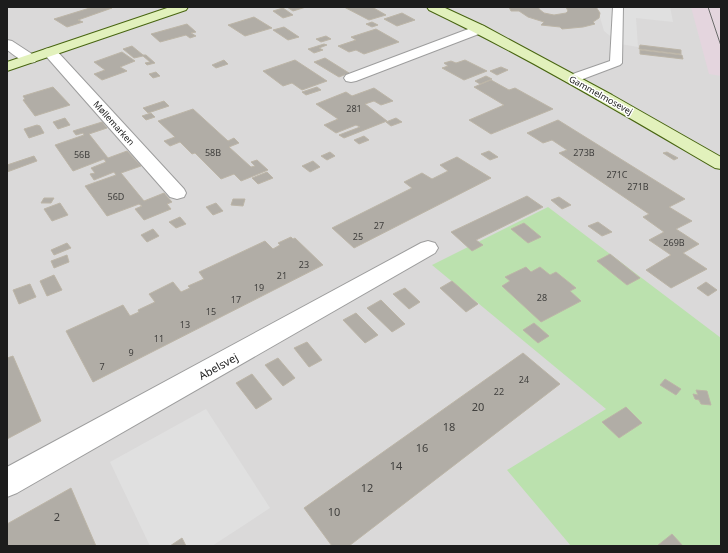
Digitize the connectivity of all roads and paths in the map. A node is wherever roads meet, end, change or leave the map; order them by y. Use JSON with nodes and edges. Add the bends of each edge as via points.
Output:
{"nodes":[{"id":1,"x":182,"y":7,"type":"edge"},
{"id":2,"x":433,"y":7,"type":"edge"},
{"id":3,"x":618,"y":7,"type":"edge"},
{"id":4,"x":479,"y":29,"type":"junction"},
{"id":5,"x":7,"y":44,"type":"edge"},
{"id":6,"x":50,"y":52,"type":"junction"},
{"id":7,"x":30,"y":59,"type":"junction"},
{"id":8,"x":7,"y":67,"type":"edge"},
{"id":9,"x":351,"y":78,"type":"dead end"},
{"id":10,"x":571,"y":79,"type":"junction"},
{"id":11,"x":721,"y":164,"type":"edge"},
{"id":12,"x":177,"y":193,"type":"dead end"},
{"id":13,"x":428,"y":248,"type":"dead end"},
{"id":14,"x":7,"y":482,"type":"edge"}],
"edges":[{"from":1,"to":6,"type":"street"},
{"from":2,"to":4,"type":"street","name":"Gammelmosevej"},
{"from":3,"to":10,"type":"lane","via":[[616,62]]},
{"from":4,"to":9,"type":"street"},
{"from":4,"to":10,"type":"street","name":"Gammelmosevej"},
{"from":5,"to":7,"type":"street"},
{"from":6,"to":7,"type":"street"},
{"from":6,"to":12,"type":"street","name":"Møllemarken"},
{"from":7,"to":8,"type":"street"},
{"from":10,"to":11,"type":"street","name":"Gammelmosevej"},
{"from":13,"to":14,"type":"street","name":"Abelsvej"}]}
